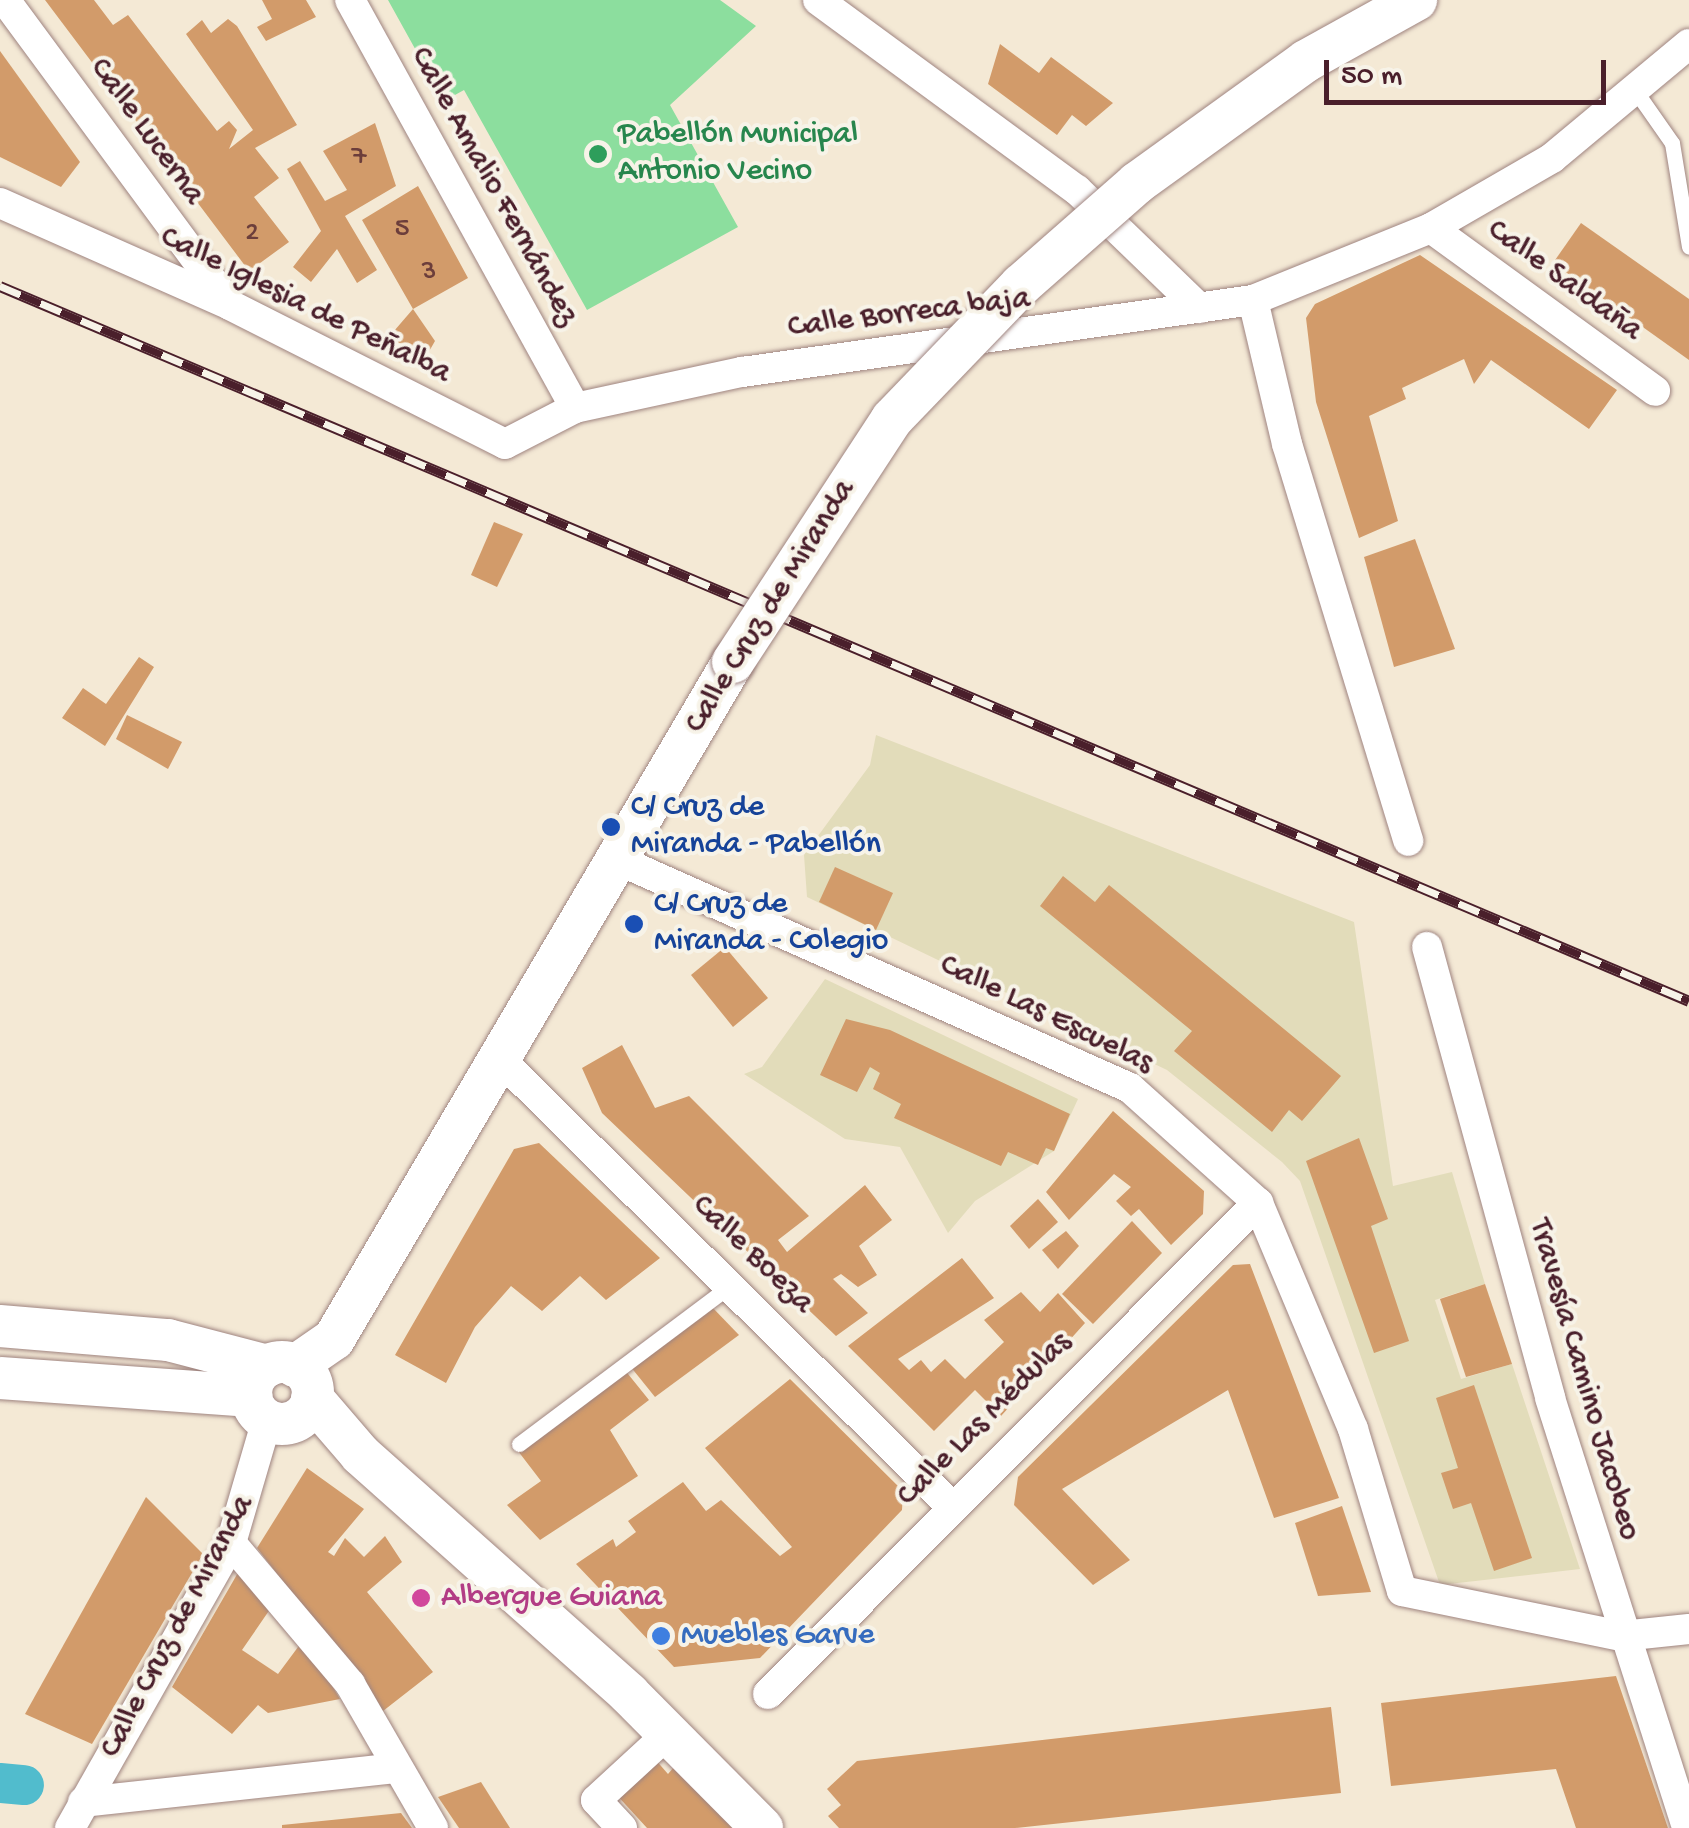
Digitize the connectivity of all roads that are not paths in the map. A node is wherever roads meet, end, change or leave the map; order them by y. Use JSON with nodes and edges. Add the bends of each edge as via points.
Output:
{"nodes":[{"id":1,"x":5,"y":0,"type":"edge"},
{"id":2,"x":350,"y":0,"type":"edge"},
{"id":3,"x":818,"y":0,"type":"edge"},
{"id":4,"x":1416,"y":0,"type":"edge"},
{"id":5,"x":1689,"y":44,"type":"edge"},
{"id":6,"x":1637,"y":92,"type":"junction"},
{"id":7,"x":1672,"y":143,"type":"junction"},
{"id":8,"x":1689,"y":146,"type":"edge"},
{"id":9,"x":0,"y":203,"type":"edge"},
{"id":10,"x":1431,"y":228,"type":"junction"},
{"id":11,"x":1689,"y":247,"type":"edge"},
{"id":12,"x":1253,"y":300,"type":"junction"},
{"id":13,"x":230,"y":305,"type":"junction"},
{"id":14,"x":1199,"y":308,"type":"junction"},
{"id":15,"x":1655,"y":391,"type":"dead end"},
{"id":16,"x":575,"y":408,"type":"junction"},
{"id":17,"x":1408,"y":841,"type":"dead end"},
{"id":18,"x":618,"y":860,"type":"junction"},
{"id":19,"x":1426,"y":946,"type":"dead end"},
{"id":20,"x":502,"y":1062,"type":"junction"},
{"id":21,"x":1258,"y":1203,"type":"junction"},
{"id":22,"x":732,"y":1285,"type":"junction"},
{"id":23,"x":0,"y":1326,"type":"edge"},
{"id":24,"x":0,"y":1378,"type":"edge"},
{"id":25,"x":281,"y":1395,"type":"junction"},
{"id":26,"x":519,"y":1444,"type":"dead end"},
{"id":27,"x":948,"y":1503,"type":"junction"},
{"id":28,"x":231,"y":1543,"type":"junction"},
{"id":29,"x":1689,"y":1629,"type":"edge"},
{"id":30,"x":1622,"y":1636,"type":"junction"},
{"id":31,"x":768,"y":1694,"type":"dead end"},
{"id":32,"x":670,"y":1732,"type":"junction"},
{"id":33,"x":394,"y":1768,"type":"junction"},
{"id":34,"x":76,"y":1815,"type":"edge"},
{"id":35,"x":433,"y":1828,"type":"edge"},
{"id":36,"x":622,"y":1828,"type":"edge"},
{"id":37,"x":762,"y":1828,"type":"edge"},
{"id":38,"x":1687,"y":1828,"type":"edge"}],
"edges":[{"from":1,"to":13,"type":"street","name":"Calle Lucerna"},
{"from":2,"to":16,"type":"street","name":"Calle Amalio Fernández"},
{"from":3,"to":14,"type":"street","via":[[1077,190]]},
{"from":4,"to":18,"type":"street","name":"Calle Cruz de Miranda","bridge":true,"via":[[1306,61],[1183,149],[1021,285],[892,420],[733,662]]},
{"from":5,"to":6,"type":"street","name":"Calle Borreca baja"},
{"from":6,"to":7,"type":"lane"},
{"from":6,"to":10,"type":"street","name":"Calle Borreca baja","via":[[1552,158]]},
{"from":7,"to":8,"type":"lane"},
{"from":7,"to":11,"type":"lane"},
{"from":9,"to":13,"type":"street","name":"Calle Iglesia de Peñalba"},
{"from":10,"to":12,"type":"street","name":"Calle Borreca baja"},
{"from":10,"to":15,"type":"street","name":"Calle Saldaña"},
{"from":12,"to":14,"type":"street","name":"Calle Borreca baja"},
{"from":12,"to":17,"type":"street","via":[[1287,444]]},
{"from":13,"to":16,"type":"street","name":"Calle Iglesia de Peñalba","via":[[505,444]]},
{"from":14,"to":16,"type":"street","name":"Calle Borreca baja","via":[[1102,327],[914,342]]},
{"from":18,"to":20,"type":"street","name":"Calle Cruz de Miranda"},
{"from":18,"to":21,"type":"street","name":"Calle Las Escuelas","via":[[1130,1088]]},
{"from":19,"to":30,"type":"street","name":"Travesía Camino Jacobeo"},
{"from":20,"to":22,"type":"street","name":"Calle Boeza"},
{"from":20,"to":25,"type":"street","name":"Calle Cruz de Miranda","via":[[334,1339]]},
{"from":21,"to":27,"type":"street","name":"Calle Las Médulas"},
{"from":21,"to":30,"type":"street","name":"Calle Las Escuelas","via":[[1353,1429],[1402,1591]]},
{"from":22,"to":26,"type":"lane"},
{"from":22,"to":27,"type":"street","name":"Calle Boeza"},
{"from":23,"to":25,"type":"street","via":[[168,1340]]},
{"from":24,"to":25,"type":"street"},
{"from":25,"to":28,"type":"street","name":"Calle Cruz de Miranda"},
{"from":25,"to":32,"type":"street","via":[[361,1455]]},
{"from":27,"to":31,"type":"street","name":"Calle Las Médulas"},
{"from":28,"to":33,"type":"street","via":[[350,1684]]},
{"from":28,"to":34,"type":"street","name":"Calle Cruz de Miranda"},
{"from":29,"to":30,"type":"street"},
{"from":30,"to":38,"type":"street","name":"Travesía Camino Jacobeo"},
{"from":32,"to":36,"type":"street","via":[[596,1800]]},
{"from":32,"to":37,"type":"street"},
{"from":33,"to":34,"type":"street"},
{"from":33,"to":35,"type":"street"}]}
